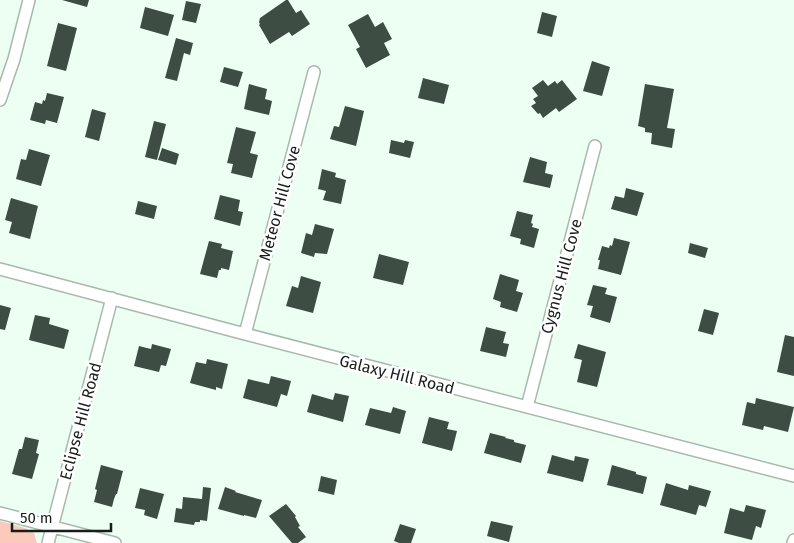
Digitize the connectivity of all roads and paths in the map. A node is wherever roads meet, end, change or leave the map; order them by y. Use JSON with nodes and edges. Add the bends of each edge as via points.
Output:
{"nodes":[{"id":1,"x":29,"y":0,"type":"edge"},
{"id":2,"x":314,"y":72,"type":"dead end"},
{"id":3,"x":2,"y":87,"type":"edge"},
{"id":4,"x":0,"y":100,"type":"edge"},
{"id":5,"x":595,"y":146,"type":"dead end"},
{"id":6,"x":0,"y":269,"type":"edge"},
{"id":7,"x":112,"y":298,"type":"junction"},
{"id":8,"x":245,"y":334,"type":"junction"},
{"id":9,"x":527,"y":407,"type":"junction"},
{"id":10,"x":794,"y":476,"type":"edge"},
{"id":11,"x":0,"y":513,"type":"edge"},
{"id":12,"x":53,"y":526,"type":"junction"},
{"id":13,"x":48,"y":543,"type":"edge"},
{"id":14,"x":115,"y":543,"type":"edge"}],
"edges":[{"from":1,"to":3,"type":"street","via":[[14,59]]},
{"from":2,"to":8,"type":"street","name":"Meteor Hill Cove"},
{"from":3,"to":4,"type":"street"},
{"from":5,"to":9,"type":"street","name":"Cygnus Hill Cove"},
{"from":6,"to":7,"type":"street","name":"Galaxy Hill Road"},
{"from":7,"to":8,"type":"street","name":"Galaxy Hill Road"},
{"from":7,"to":12,"type":"street","name":"Eclipse Hill Road"},
{"from":8,"to":9,"type":"street","name":"Galaxy Hill Road"},
{"from":9,"to":10,"type":"street","name":"Galaxy Hill Road"},
{"from":11,"to":12,"type":"street"},
{"from":12,"to":13,"type":"street","name":"Eclipse Hill Road"},
{"from":12,"to":14,"type":"street"}]}
